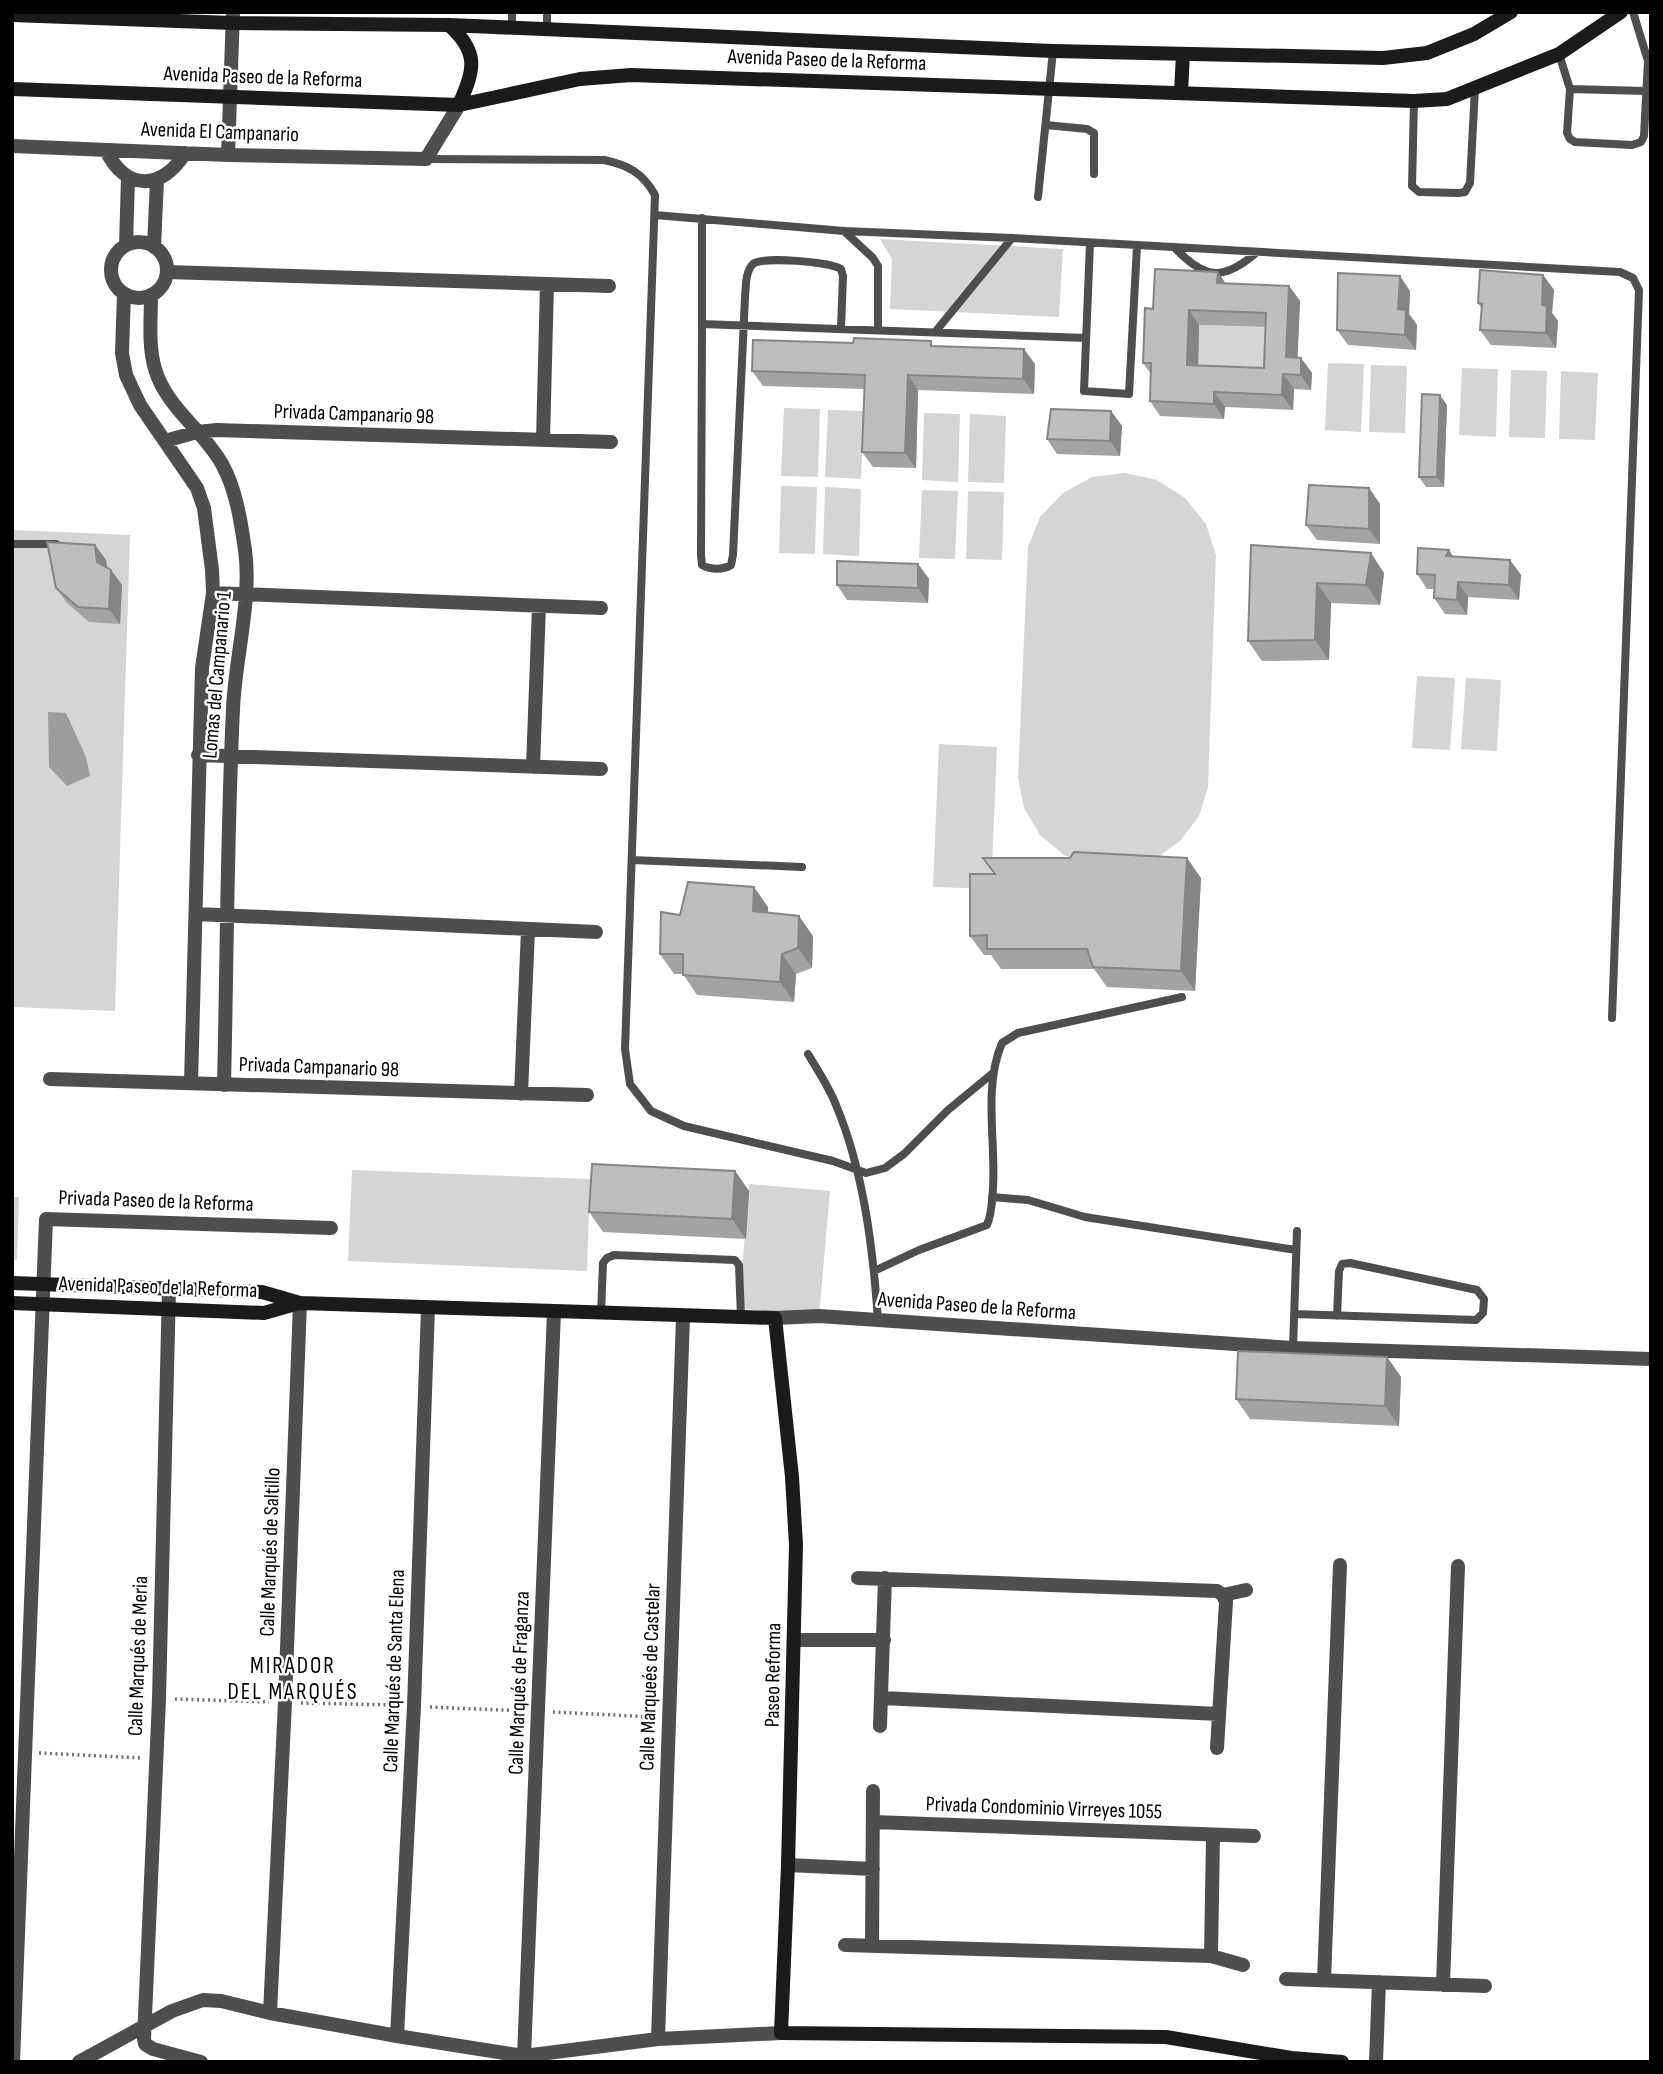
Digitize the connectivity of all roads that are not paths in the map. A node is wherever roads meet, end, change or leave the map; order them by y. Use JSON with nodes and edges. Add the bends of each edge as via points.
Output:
{"nodes":[{"id":1,"x":222,"y":12,"type":"edge"},
{"id":2,"x":512,"y":12,"type":"edge"},
{"id":3,"x":547,"y":12,"type":"edge"},
{"id":4,"x":1511,"y":12,"type":"edge"},
{"id":5,"x":1621,"y":12,"type":"edge"},
{"id":6,"x":1633,"y":12,"type":"edge"},
{"id":7,"x":12,"y":15,"type":"edge"},
{"id":8,"x":233,"y":18,"type":"edge"},
{"id":9,"x":449,"y":19,"type":"edge"},
{"id":10,"x":512,"y":28,"type":"junction"},
{"id":11,"x":547,"y":30,"type":"junction"},
{"id":12,"x":1054,"y":51,"type":"junction"},
{"id":13,"x":1183,"y":54,"type":"junction"},
{"id":14,"x":1559,"y":54,"type":"junction"},
{"id":15,"x":1049,"y":88,"type":"junction"},
{"id":16,"x":1475,"y":88,"type":"junction"},
{"id":17,"x":12,"y":89,"type":"edge"},
{"id":18,"x":1570,"y":89,"type":"junction"},
{"id":19,"x":1646,"y":91,"type":"junction"},
{"id":20,"x":1181,"y":92,"type":"junction"},
{"id":21,"x":230,"y":97,"type":"junction"},
{"id":22,"x":1414,"y":101,"type":"junction"},
{"id":23,"x":459,"y":105,"type":"junction"},
{"id":24,"x":1046,"y":125,"type":"junction"},
{"id":25,"x":12,"y":146,"type":"edge"},
{"id":26,"x":106,"y":150,"type":"junction"},
{"id":27,"x":185,"y":153,"type":"junction"},
{"id":28,"x":228,"y":155,"type":"junction"},
{"id":29,"x":426,"y":159,"type":"junction"},
{"id":30,"x":1094,"y":173,"type":"dead end"},
{"id":31,"x":128,"y":178,"type":"junction"},
{"id":32,"x":157,"y":180,"type":"junction"},
{"id":33,"x":1038,"y":197,"type":"dead end"},
{"id":34,"x":655,"y":215,"type":"junction"},
{"id":35,"x":702,"y":218,"type":"junction"},
{"id":36,"x":844,"y":231,"type":"junction"},
{"id":37,"x":1012,"y":238,"type":"junction"},
{"id":38,"x":1090,"y":243,"type":"junction"},
{"id":39,"x":127,"y":245,"type":"junction"},
{"id":40,"x":1137,"y":246,"type":"junction"},
{"id":41,"x":154,"y":247,"type":"junction"},
{"id":42,"x":1175,"y":248,"type":"junction"},
{"id":43,"x":1257,"y":252,"type":"junction"},
{"id":44,"x":167,"y":272,"type":"junction"},
{"id":45,"x":547,"y":284,"type":"junction"},
{"id":46,"x":609,"y":286,"type":"dead end"},
{"id":47,"x":124,"y":294,"type":"junction"},
{"id":48,"x":151,"y":295,"type":"junction"},
{"id":49,"x":702,"y":324,"type":"junction"},
{"id":50,"x":744,"y":324,"type":"junction"},
{"id":51,"x":841,"y":328,"type":"junction"},
{"id":52,"x":878,"y":329,"type":"junction"},
{"id":53,"x":936,"y":331,"type":"junction"},
{"id":54,"x":1086,"y":338,"type":"junction"},
{"id":55,"x":197,"y":432,"type":"junction"},
{"id":56,"x":543,"y":440,"type":"junction"},
{"id":57,"x":164,"y":441,"type":"junction"},
{"id":58,"x":611,"y":443,"type":"dead end"},
{"id":59,"x":12,"y":544,"type":"edge"},
{"id":60,"x":60,"y":544,"type":"edge"},
{"id":61,"x":213,"y":593,"type":"junction"},
{"id":62,"x":245,"y":595,"type":"junction"},
{"id":63,"x":538,"y":606,"type":"junction"},
{"id":64,"x":601,"y":608,"type":"dead end"},
{"id":65,"x":198,"y":755,"type":"junction"},
{"id":66,"x":231,"y":757,"type":"junction"},
{"id":67,"x":533,"y":767,"type":"junction"},
{"id":68,"x":601,"y":769,"type":"dead end"},
{"id":69,"x":632,"y":860,"type":"junction"},
{"id":70,"x":802,"y":867,"type":"dead end"},
{"id":71,"x":197,"y":914,"type":"junction"},
{"id":72,"x":228,"y":915,"type":"junction"},
{"id":73,"x":528,"y":930,"type":"junction"},
{"id":74,"x":596,"y":932,"type":"dead end"},
{"id":75,"x":1182,"y":997,"type":"dead end"},
{"id":76,"x":1612,"y":1018,"type":"dead end"},
{"id":77,"x":808,"y":1054,"type":"dead end"},
{"id":78,"x":993,"y":1073,"type":"junction"},
{"id":79,"x":50,"y":1079,"type":"dead end"},
{"id":80,"x":191,"y":1083,"type":"junction"},
{"id":81,"x":224,"y":1085,"type":"junction"},
{"id":82,"x":521,"y":1094,"type":"junction"},
{"id":83,"x":587,"y":1095,"type":"dead end"},
{"id":84,"x":857,"y":1171,"type":"junction"},
{"id":85,"x":992,"y":1197,"type":"junction"},
{"id":86,"x":331,"y":1228,"type":"dead end"},
{"id":87,"x":1297,"y":1231,"type":"dead end"},
{"id":88,"x":1296,"y":1250,"type":"junction"},
{"id":89,"x":874,"y":1271,"type":"junction"},
{"id":90,"x":12,"y":1283,"type":"edge"},
{"id":91,"x":43,"y":1284,"type":"junction"},
{"id":92,"x":169,"y":1289,"type":"junction"},
{"id":93,"x":12,"y":1303,"type":"edge"},
{"id":94,"x":300,"y":1303,"type":"junction"},
{"id":95,"x":42,"y":1304,"type":"junction"},
{"id":96,"x":169,"y":1308,"type":"junction"},
{"id":97,"x":428,"y":1308,"type":"junction"},
{"id":98,"x":554,"y":1312,"type":"junction"},
{"id":99,"x":601,"y":1314,"type":"junction"},
{"id":100,"x":1294,"y":1314,"type":"junction"},
{"id":101,"x":1337,"y":1316,"type":"junction"},
{"id":102,"x":683,"y":1317,"type":"junction"},
{"id":103,"x":741,"y":1318,"type":"junction"},
{"id":104,"x":775,"y":1318,"type":"junction"},
{"id":105,"x":878,"y":1320,"type":"junction"},
{"id":106,"x":1293,"y":1348,"type":"junction"},
{"id":107,"x":1651,"y":1359,"type":"edge"},
{"id":108,"x":1340,"y":1565,"type":"dead end"},
{"id":109,"x":1458,"y":1566,"type":"dead end"},
{"id":110,"x":858,"y":1578,"type":"dead end"},
{"id":111,"x":886,"y":1578,"type":"junction"},
{"id":112,"x":1246,"y":1590,"type":"dead end"},
{"id":113,"x":1223,"y":1595,"type":"junction"},
{"id":114,"x":795,"y":1640,"type":"junction"},
{"id":115,"x":884,"y":1640,"type":"junction"},
{"id":116,"x":882,"y":1698,"type":"junction"},
{"id":117,"x":1219,"y":1714,"type":"junction"},
{"id":118,"x":880,"y":1726,"type":"dead end"},
{"id":119,"x":1217,"y":1748,"type":"dead end"},
{"id":120,"x":873,"y":1791,"type":"dead end"},
{"id":121,"x":873,"y":1822,"type":"junction"},
{"id":122,"x":1213,"y":1836,"type":"junction"},
{"id":123,"x":1254,"y":1836,"type":"dead end"},
{"id":124,"x":788,"y":1865,"type":"junction"},
{"id":125,"x":873,"y":1869,"type":"junction"},
{"id":126,"x":845,"y":1945,"type":"dead end"},
{"id":127,"x":872,"y":1946,"type":"junction"},
{"id":128,"x":1211,"y":1956,"type":"junction"},
{"id":129,"x":1243,"y":1965,"type":"dead end"},
{"id":130,"x":1286,"y":1979,"type":"dead end"},
{"id":131,"x":1324,"y":1980,"type":"junction"},
{"id":132,"x":1379,"y":1983,"type":"junction"},
{"id":133,"x":1443,"y":1984,"type":"junction"},
{"id":134,"x":1485,"y":1986,"type":"dead end"},
{"id":135,"x":270,"y":2012,"type":"junction"},
{"id":136,"x":144,"y":2025,"type":"junction"},
{"id":137,"x":781,"y":2034,"type":"junction"},
{"id":138,"x":397,"y":2036,"type":"junction"},
{"id":139,"x":657,"y":2039,"type":"junction"},
{"id":140,"x":524,"y":2056,"type":"junction"},
{"id":141,"x":13,"y":2062,"type":"edge"},
{"id":142,"x":79,"y":2062,"type":"edge"},
{"id":143,"x":201,"y":2062,"type":"edge"},
{"id":144,"x":1342,"y":2062,"type":"edge"},
{"id":145,"x":1376,"y":2062,"type":"edge"}],
"edges":[{"from":1,"to":8,"type":"street"},
{"from":2,"to":10,"type":"lane"},
{"from":3,"to":11,"type":"lane"},
{"from":4,"to":13,"type":"street","name":"Avenida Paseo de la Reforma","via":[[1474,34],[1427,53],[1383,58]]},
{"from":5,"to":14,"type":"street","name":"Avenida Paseo de la Reforma"},
{"from":6,"to":19,"type":"lane","via":[[1645,46]]},
{"from":7,"to":8,"type":"street","name":"Avenida Paseo de la Reforma"},
{"from":8,"to":9,"type":"street","name":"Avenida Paseo de la Reforma"},
{"from":8,"to":21,"type":"street"},
{"from":9,"to":10,"type":"street","name":"Avenida Paseo de la Reforma"},
{"from":9,"to":23,"type":"street","via":[[465,39],[473,61]]},
{"from":10,"to":11,"type":"street","name":"Avenida Paseo de la Reforma"},
{"from":11,"to":12,"type":"street","name":"Avenida Paseo de la Reforma"},
{"from":12,"to":13,"type":"street","name":"Avenida Paseo de la Reforma"},
{"from":12,"to":15,"type":"lane"},
{"from":13,"to":20,"type":"street"},
{"from":14,"to":16,"type":"street","name":"Avenida Paseo de la Reforma"},
{"from":14,"to":18,"type":"lane"},
{"from":15,"to":20,"type":"street","name":"Avenida Paseo de la Reforma"},
{"from":15,"to":23,"type":"street","name":"Avenida Paseo de la Reforma","via":[[631,75],[580,79]]},
{"from":15,"to":24,"type":"lane"},
{"from":16,"to":22,"type":"street","name":"Avenida Paseo de la Reforma","via":[[1447,99]]},
{"from":16,"to":22,"type":"lane","via":[[1465,192],[1419,192],[1412,186]]},
{"from":17,"to":21,"type":"street","name":"Avenida Paseo de la Reforma"},
{"from":18,"to":19,"type":"lane"},
{"from":18,"to":19,"type":"lane","via":[[1570,139],[1632,145],[1644,136]]},
{"from":20,"to":22,"type":"street","name":"Avenida Paseo de la Reforma"},
{"from":21,"to":23,"type":"street","name":"Avenida Paseo de la Reforma"},
{"from":21,"to":28,"type":"street"},
{"from":23,"to":29,"type":"street"},
{"from":24,"to":30,"type":"lane","via":[[1094,133]]},
{"from":24,"to":33,"type":"lane"},
{"from":25,"to":26,"type":"street","name":"Avenida El Campanario"},
{"from":26,"to":27,"type":"street","name":"Avenida El Campanario"},
{"from":26,"to":31,"type":"street"},
{"from":27,"to":28,"type":"street","name":"Avenida El Campanario"},
{"from":27,"to":32,"type":"street","via":[[174,169]]},
{"from":28,"to":29,"type":"street","name":"Avenida El Campanario"},
{"from":29,"to":34,"type":"lane","via":[[604,160],[622,164],[650,185]]},
{"from":31,"to":32,"type":"street"},
{"from":31,"to":39,"type":"street"},
{"from":32,"to":41,"type":"street"},
{"from":34,"to":35,"type":"lane"},
{"from":34,"to":69,"type":"lane"},
{"from":35,"to":36,"type":"lane"},
{"from":35,"to":49,"type":"lane"},
{"from":36,"to":37,"type":"lane"},
{"from":36,"to":52,"type":"lane","via":[[878,266]]},
{"from":37,"to":38,"type":"lane"},
{"from":37,"to":53,"type":"lane"},
{"from":38,"to":40,"type":"lane"},
{"from":38,"to":54,"type":"lane"},
{"from":39,"to":41,"type":"street"},
{"from":39,"to":47,"type":"street","via":[[111,262],[115,286]]},
{"from":40,"to":42,"type":"lane"},
{"from":40,"to":54,"type":"lane","via":[[1129,394],[1084,391]]},
{"from":41,"to":44,"type":"street","via":[[163,256]]},
{"from":42,"to":43,"type":"lane"},
{"from":42,"to":43,"type":"lane","via":[[1191,266],[1222,273]]},
{"from":43,"to":76,"type":"lane","via":[[1620,272],[1633,278],[1639,290]]},
{"from":44,"to":45,"type":"street"},
{"from":44,"to":48,"type":"street"},
{"from":45,"to":46,"type":"street"},
{"from":45,"to":56,"type":"street"},
{"from":47,"to":48,"type":"street","via":[[137,298]]},
{"from":47,"to":57,"type":"street","name":"Lomas del Campanario 1","via":[[126,375]]},
{"from":48,"to":55,"type":"street","name":"Lomas del Campanario 1","via":[[155,370],[170,399]]},
{"from":49,"to":50,"type":"lane"},
{"from":49,"to":50,"type":"lane","via":[[701,555],[702,565],[708,569],[731,565]]},
{"from":50,"to":51,"type":"lane"},
{"from":50,"to":51,"type":"lane","via":[[747,275],[753,264],[801,261],[834,264],[841,269]]},
{"from":51,"to":52,"type":"lane"},
{"from":52,"to":53,"type":"lane"},
{"from":53,"to":54,"type":"lane"},
{"from":55,"to":56,"type":"street","name":"Privada Campanario 98"},
{"from":55,"to":57,"type":"street","name":"Privada Campanario 98"},
{"from":55,"to":62,"type":"street","name":"Lomas del Campanario 1","via":[[221,462],[233,490],[246,553]]},
{"from":56,"to":58,"type":"street","name":"Privada Campanario 98"},
{"from":57,"to":61,"type":"street","name":"Lomas del Campanario 1","via":[[187,471],[204,508]]},
{"from":59,"to":60,"type":"lane"},
{"from":61,"to":62,"type":"street"},
{"from":61,"to":65,"type":"street","name":"Lomas del Campanario 1","via":[[202,668]]},
{"from":62,"to":63,"type":"street"},
{"from":62,"to":66,"type":"street","name":"Lomas del Campanario 1","via":[[234,676]]},
{"from":63,"to":64,"type":"street"},
{"from":63,"to":67,"type":"street"},
{"from":65,"to":66,"type":"street"},
{"from":65,"to":71,"type":"street","name":"Lomas del Campanario 1"},
{"from":66,"to":67,"type":"street"},
{"from":66,"to":72,"type":"street","name":"Lomas del Campanario 1"},
{"from":67,"to":68,"type":"street"},
{"from":69,"to":70,"type":"lane"},
{"from":69,"to":84,"type":"lane","via":[[625,1049],[631,1084],[650,1111],[684,1126],[833,1161]]},
{"from":71,"to":72,"type":"street"},
{"from":71,"to":80,"type":"street","name":"Lomas del Campanario 1"},
{"from":72,"to":73,"type":"street"},
{"from":72,"to":81,"type":"street","name":"Lomas del Campanario 1"},
{"from":73,"to":74,"type":"street"},
{"from":73,"to":82,"type":"street"},
{"from":75,"to":78,"type":"lane","via":[[1018,1033],[1002,1043]]},
{"from":77,"to":84,"type":"lane","via":[[837,1107]]},
{"from":78,"to":84,"type":"lane","via":[[885,1168]]},
{"from":78,"to":85,"type":"lane"},
{"from":79,"to":80,"type":"street","name":"Privada Campanario 98"},
{"from":80,"to":81,"type":"street","name":"Privada Campanario 98"},
{"from":81,"to":82,"type":"street","name":"Privada Campanario 98"},
{"from":82,"to":83,"type":"street","name":"Privada Campanario 98"},
{"from":84,"to":89,"type":"lane"},
{"from":85,"to":88,"type":"lane","via":[[1028,1200],[1085,1217]]},
{"from":85,"to":89,"type":"lane","via":[[987,1225]]},
{"from":86,"to":91,"type":"street","name":"Privada Paseo de la Reforma","via":[[46,1219]]},
{"from":87,"to":88,"type":"lane"},
{"from":88,"to":100,"type":"lane"},
{"from":89,"to":105,"type":"lane"},
{"from":90,"to":91,"type":"street","name":"Avenida Paseo de la Reforma"},
{"from":91,"to":92,"type":"street","name":"Avenida Paseo de la Reforma"},
{"from":91,"to":95,"type":"street"},
{"from":92,"to":94,"type":"street","name":"Avenida Paseo de la Reforma","via":[[262,1292]]},
{"from":92,"to":96,"type":"street","name":"Calle Marqués de Meria"},
{"from":93,"to":95,"type":"street","name":"Avenida Paseo de la Reforma"},
{"from":94,"to":96,"type":"street","name":"Avenida Paseo de la Reforma","via":[[264,1313]]},
{"from":94,"to":97,"type":"street","name":"Avenida Paseo de la Reforma"},
{"from":94,"to":135,"type":"street","name":"Calle Marqués de Saltillo"},
{"from":95,"to":96,"type":"street","name":"Avenida Paseo de la Reforma"},
{"from":95,"to":141,"type":"street"},
{"from":96,"to":136,"type":"street","name":"Calle Marqués de Meria"},
{"from":97,"to":98,"type":"street","name":"Avenida Paseo de la Reforma"},
{"from":97,"to":138,"type":"street","name":"Calle Marqués de Santa Elena"},
{"from":98,"to":99,"type":"street","name":"Avenida Paseo de la Reforma"},
{"from":98,"to":140,"type":"street","name":"Calle Marqués de Fraganza"},
{"from":99,"to":102,"type":"street","name":"Avenida Paseo de la Reforma"},
{"from":99,"to":103,"type":"lane","via":[[603,1263],[614,1255],[735,1260]]},
{"from":100,"to":101,"type":"lane"},
{"from":100,"to":106,"type":"lane"},
{"from":101,"to":101,"type":"lane","via":[[1339,1271],[1342,1264],[1350,1263],[1477,1290],[1484,1299],[1483,1313],[1476,1320]]},
{"from":102,"to":103,"type":"street","name":"Avenida Paseo de la Reforma"},
{"from":102,"to":139,"type":"street","name":"Calle Marqueés de Castelar"},
{"from":103,"to":104,"type":"street","name":"Avenida Paseo de la Reforma"},
{"from":104,"to":105,"type":"street","name":"Avenida Paseo de la Reforma"},
{"from":104,"to":114,"type":"street","name":"Paseo Reforma","via":[[793,1490]]},
{"from":105,"to":106,"type":"street","name":"Avenida Paseo de la Reforma"},
{"from":106,"to":107,"type":"street","name":"Avenida Paseo de la Reforma"},
{"from":108,"to":131,"type":"street"},
{"from":109,"to":133,"type":"street"},
{"from":110,"to":111,"type":"street"},
{"from":111,"to":113,"type":"street","via":[[1217,1591]]},
{"from":111,"to":115,"type":"street"},
{"from":112,"to":113,"type":"street"},
{"from":113,"to":117,"type":"street"},
{"from":114,"to":115,"type":"street"},
{"from":114,"to":124,"type":"street","name":"Paseo Reforma"},
{"from":115,"to":116,"type":"street"},
{"from":116,"to":117,"type":"street"},
{"from":116,"to":118,"type":"street"},
{"from":117,"to":119,"type":"street"},
{"from":120,"to":121,"type":"street"},
{"from":121,"to":122,"type":"street","name":"Privada Condominio Virreyes 1055"},
{"from":121,"to":125,"type":"street"},
{"from":122,"to":123,"type":"street","name":"Privada Condominio Virreyes 1055"},
{"from":122,"to":128,"type":"street"},
{"from":124,"to":125,"type":"street"},
{"from":124,"to":137,"type":"street","name":"Paseo Reforma"},
{"from":125,"to":127,"type":"street"},
{"from":126,"to":127,"type":"street"},
{"from":127,"to":128,"type":"street"},
{"from":128,"to":129,"type":"street"},
{"from":130,"to":131,"type":"street"},
{"from":131,"to":132,"type":"street"},
{"from":132,"to":133,"type":"street"},
{"from":132,"to":145,"type":"street"},
{"from":133,"to":134,"type":"street"},
{"from":135,"to":136,"type":"street","via":[[204,2000]]},
{"from":135,"to":138,"type":"street"},
{"from":136,"to":142,"type":"street"},
{"from":136,"to":143,"type":"street","via":[[145,2044]]},
{"from":137,"to":139,"type":"street"},
{"from":137,"to":144,"type":"street","via":[[1167,2037],[1292,2059]]},
{"from":138,"to":140,"type":"street"},
{"from":139,"to":140,"type":"street"}]}
